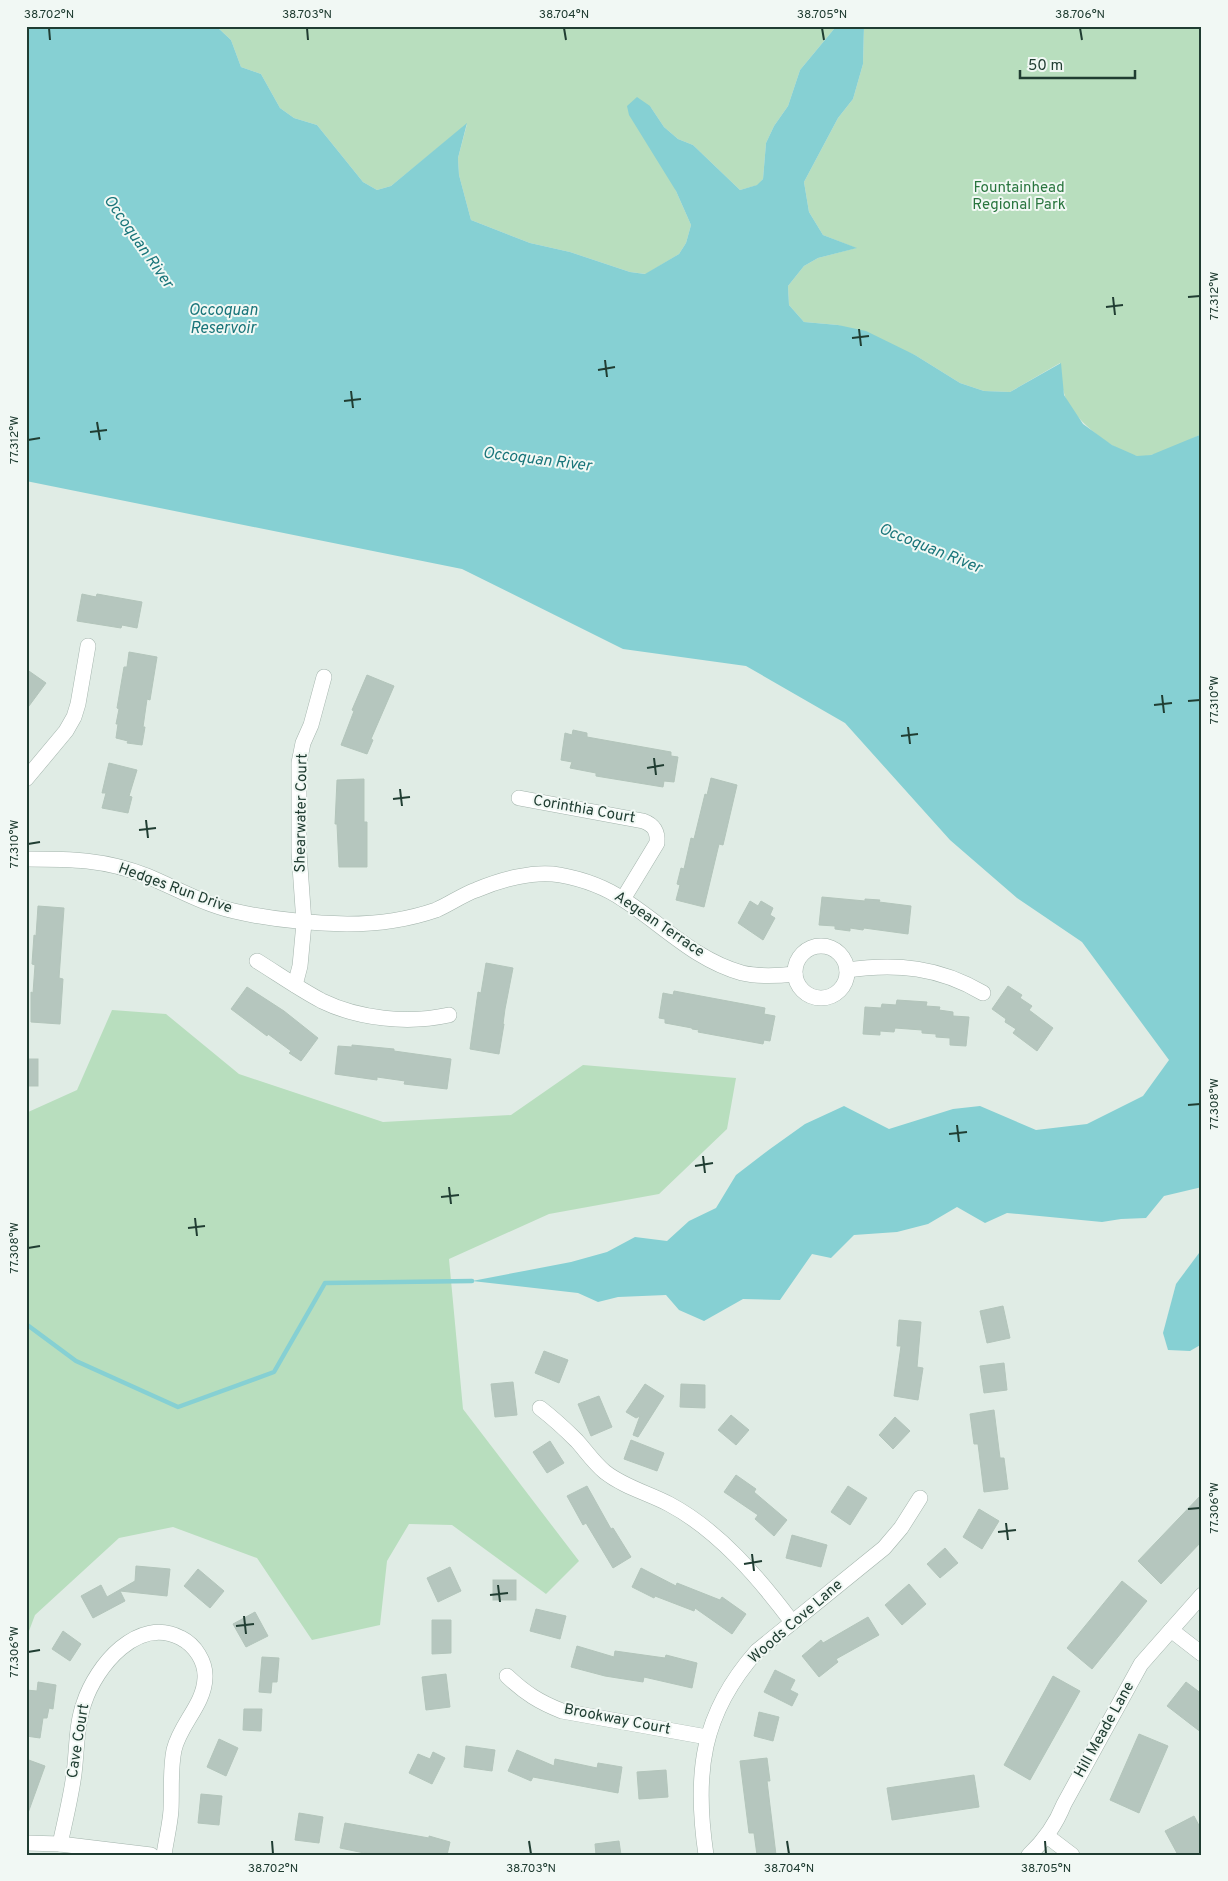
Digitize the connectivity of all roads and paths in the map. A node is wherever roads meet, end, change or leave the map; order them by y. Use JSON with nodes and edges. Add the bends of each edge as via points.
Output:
{"nodes":[{"id":1,"x":88,"y":646,"type":"dead end"},
{"id":2,"x":324,"y":677,"type":"dead end"},
{"id":3,"x":26,"y":779,"type":"edge"},
{"id":4,"x":519,"y":798,"type":"dead end"},
{"id":5,"x":26,"y":859,"type":"edge"},
{"id":6,"x":623,"y":899,"type":"junction"},
{"id":7,"x":412,"y":917,"type":"joint"},
{"id":8,"x":304,"y":923,"type":"junction"},
{"id":9,"x":256,"y":960,"type":"dead end"},
{"id":10,"x":848,"y":970,"type":"junction"},
{"id":11,"x":795,"y":974,"type":"junction"},
{"id":12,"x":295,"y":985,"type":"junction"},
{"id":13,"x":983,"y":993,"type":"dead end"},
{"id":14,"x":449,"y":1015,"type":"dead end"},
{"id":15,"x":540,"y":1408,"type":"dead end"},
{"id":16,"x":920,"y":1498,"type":"dead end"},
{"id":17,"x":1202,"y":1595,"type":"edge"},
{"id":18,"x":792,"y":1622,"type":"junction"},
{"id":19,"x":1171,"y":1630,"type":"junction"},
{"id":20,"x":1202,"y":1654,"type":"edge"},
{"id":21,"x":507,"y":1676,"type":"dead end"},
{"id":22,"x":707,"y":1737,"type":"junction"},
{"id":23,"x":1047,"y":1836,"type":"junction"},
{"id":24,"x":26,"y":1843,"type":"edge"},
{"id":25,"x":60,"y":1844,"type":"junction"},
{"id":26,"x":151,"y":1855,"type":"edge"},
{"id":27,"x":164,"y":1855,"type":"edge"},
{"id":28,"x":706,"y":1855,"type":"edge"},
{"id":29,"x":1028,"y":1855,"type":"edge"},
{"id":30,"x":1072,"y":1855,"type":"edge"}],
"edges":[{"from":1,"to":3,"type":"street","via":[[74,717]]},
{"from":2,"to":8,"type":"street","name":"Shearwater Court","via":[[299,763],[299,852]]},
{"from":4,"to":6,"type":"street","name":"Corinthia Court","via":[[643,821],[654,827],[657,843]]},
{"from":5,"to":8,"type":"street","name":"Hedges Run Drive","via":[[93,861],[146,875],[199,900],[232,911]]},
{"from":6,"to":7,"type":"street","name":"Aegean Terrace","via":[[608,890],[558,874],[523,876],[475,890],[438,909]]},
{"from":6,"to":11,"type":"street","name":"Aegean Terrace","via":[[668,934],[722,966],[758,976]]},
{"from":7,"to":8,"type":"street","name":"Hedges Run Drive","via":[[350,924]]},
{"from":8,"to":12,"type":"street","name":"Shearwater Court"},
{"from":9,"to":12,"type":"street"},
{"from":10,"to":11,"type":"street","via":[[843,988],[836,995],[820,999],[802,989]]},
{"from":10,"to":11,"type":"street","via":[[842,955],[834,948],[816,946],[800,956],[795,964]]},
{"from":10,"to":13,"type":"street","via":[[873,966],[925,970],[950,977]]},
{"from":12,"to":14,"type":"street","via":[[330,1004],[376,1016],[413,1020]]},
{"from":15,"to":18,"type":"street","via":[[606,1472],[624,1484],[669,1504],[700,1525],[750,1571]]},
{"from":16,"to":18,"type":"street","name":"Woods Cove Lane","via":[[884,1548]]},
{"from":17,"to":19,"type":"street","name":"Hill Meade Lane"},
{"from":18,"to":22,"type":"street","name":"Woods Cove Lane","via":[[743,1667],[716,1712]]},
{"from":19,"to":20,"type":"street"},
{"from":19,"to":23,"type":"street","name":"Hill Meade Lane","via":[[1141,1664]]},
{"from":21,"to":22,"type":"street","name":"Brookway Court","via":[[525,1692],[562,1711]]},
{"from":22,"to":28,"type":"street","name":"Woods Cove Lane","via":[[701,1796]]},
{"from":23,"to":29,"type":"street","name":"Hill Meade Lane"},
{"from":23,"to":30,"type":"street"},
{"from":24,"to":25,"type":"street"},
{"from":25,"to":26,"type":"street"},
{"from":25,"to":27,"type":"street","name":"Cave Court","via":[[83,1703],[114,1654],[131,1639],[156,1632],[176,1636],[192,1646],[200,1657],[205,1678],[197,1706],[182,1729],[175,1748]]}]}
